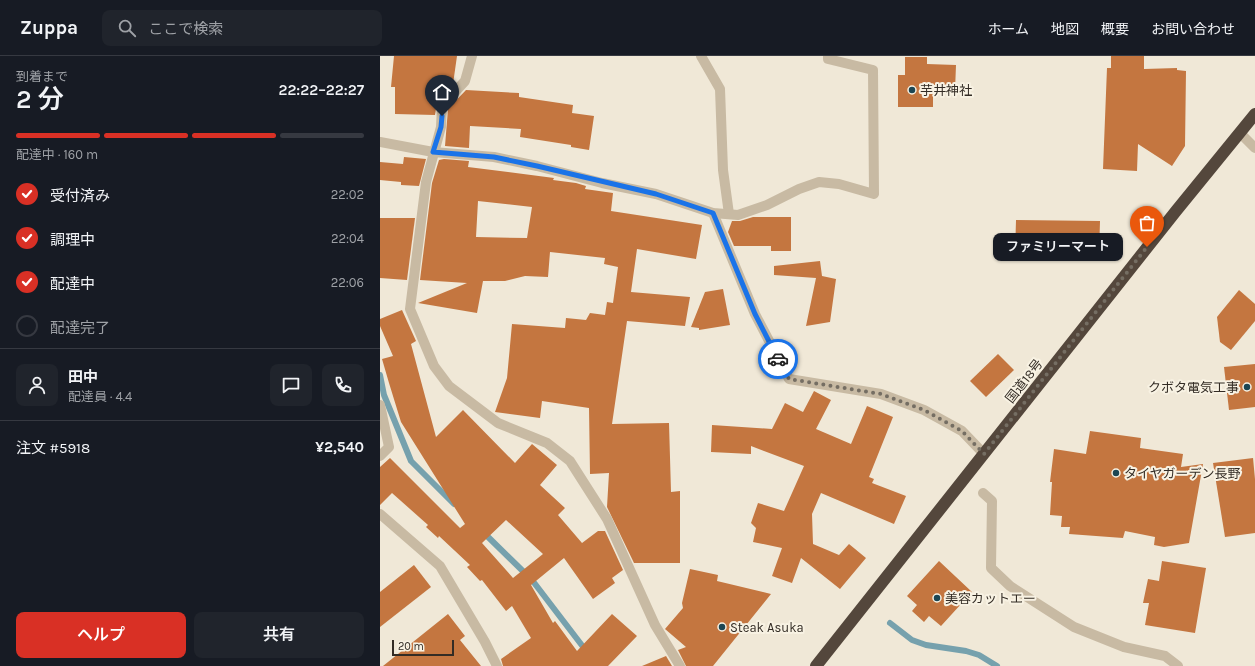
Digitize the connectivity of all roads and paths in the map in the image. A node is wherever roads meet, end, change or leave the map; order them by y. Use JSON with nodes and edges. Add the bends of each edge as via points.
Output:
{"nodes":[{"id":1,"x":472,"y":56,"type":"edge"},
{"id":2,"x":701,"y":56,"type":"edge"},
{"id":3,"x":828,"y":56,"type":"edge"},
{"id":4,"x":1255,"y":114,"type":"edge"},
{"id":5,"x":1240,"y":133,"type":"junction"},
{"id":6,"x":380,"y":142,"type":"edge"},
{"id":7,"x":1255,"y":148,"type":"edge"},
{"id":8,"x":433,"y":152,"type":"junction"},
{"id":9,"x":713,"y":213,"type":"junction"},
{"id":10,"x":729,"y":214,"type":"junction"},
{"id":11,"x":380,"y":405,"type":"edge"},
{"id":12,"x":984,"y":454,"type":"junction"},
{"id":13,"x":380,"y":456,"type":"edge"},
{"id":14,"x":983,"y":493,"type":"dead end"},
{"id":15,"x":380,"y":514,"type":"edge"},
{"id":16,"x":496,"y":666,"type":"edge"},
{"id":17,"x":680,"y":666,"type":"edge"},
{"id":18,"x":816,"y":666,"type":"edge"},
{"id":19,"x":1178,"y":666,"type":"edge"}],
"edges":[{"from":1,"to":8,"type":"street","via":[[465,81],[442,106],[441,127]]},
{"from":2,"to":10,"type":"street","via":[[720,89],[722,163]]},
{"from":3,"to":10,"type":"street","via":[[828,59],[873,70],[874,194],[839,184],[819,182],[798,189],[760,208],[738,215]]},
{"from":4,"to":5,"type":"highway","name":"国道18号"},
{"from":5,"to":7,"type":"street"},
{"from":5,"to":12,"type":"highway","name":"国道18号"},
{"from":6,"to":8,"type":"street"},
{"from":8,"to":9,"type":"street","via":[[494,157],[537,166],[656,194]]},
{"from":8,"to":17,"type":"street","via":[[426,182],[410,309],[434,366],[449,386],[498,423],[547,443],[570,461],[607,519],[655,625]]},
{"from":9,"to":10,"type":"street"},
{"from":9,"to":12,"type":"street","via":[[755,314],[789,379],[881,394],[924,410],[962,431]]},
{"from":11,"to":13,"type":"street","via":[[389,447]]},
{"from":12,"to":18,"type":"highway","name":"国道18号"},
{"from":14,"to":19,"type":"street","via":[[992,501],[991,568],[1010,586],[1074,627],[1124,647],[1165,656]]},
{"from":15,"to":16,"type":"street","via":[[440,566],[485,642]]}]}
